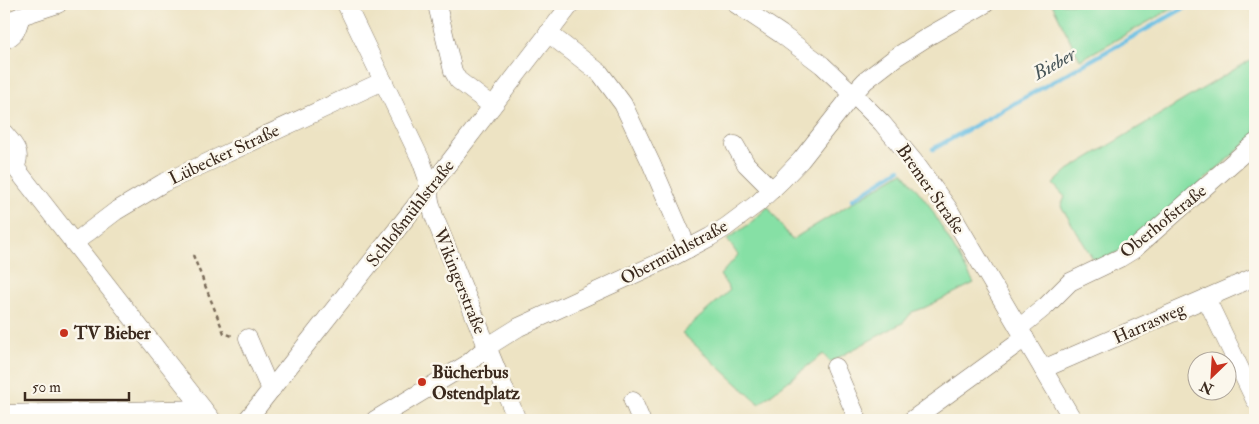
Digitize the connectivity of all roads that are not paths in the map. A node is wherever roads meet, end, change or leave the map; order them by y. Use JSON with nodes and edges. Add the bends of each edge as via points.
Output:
{"nodes":[{"id":1,"x":58,"y":4,"type":"edge"},
{"id":2,"x":346,"y":4,"type":"edge"},
{"id":3,"x":571,"y":4,"type":"edge"},
{"id":4,"x":736,"y":4,"type":"edge"},
{"id":5,"x":985,"y":4,"type":"edge"},
{"id":6,"x":437,"y":5,"type":"dead end"},
{"id":7,"x":21,"y":16,"type":"junction"},
{"id":8,"x":4,"y":23,"type":"edge"},
{"id":9,"x":548,"y":34,"type":"junction"},
{"id":10,"x":4,"y":40,"type":"edge"},
{"id":11,"x":383,"y":81,"type":"junction"},
{"id":12,"x":854,"y":94,"type":"junction"},
{"id":13,"x":492,"y":106,"type":"junction"},
{"id":14,"x":4,"y":133,"type":"edge"},
{"id":15,"x":1255,"y":143,"type":"edge"},
{"id":16,"x":735,"y":145,"type":"dead end"},
{"id":17,"x":4,"y":153,"type":"edge"},
{"id":18,"x":14,"y":167,"type":"junction"},
{"id":19,"x":428,"y":190,"type":"junction"},
{"id":20,"x":772,"y":190,"type":"junction"},
{"id":21,"x":74,"y":243,"type":"junction"},
{"id":22,"x":688,"y":249,"type":"junction"},
{"id":23,"x":1255,"y":277,"type":"edge"},
{"id":24,"x":1206,"y":298,"type":"junction"},
{"id":25,"x":1022,"y":333,"type":"junction"},
{"id":26,"x":248,"y":338,"type":"road end"},
{"id":27,"x":487,"y":347,"type":"junction"},
{"id":28,"x":835,"y":367,"type":"dead end"},
{"id":29,"x":1043,"y":370,"type":"junction"},
{"id":30,"x":272,"y":389,"type":"junction"},
{"id":31,"x":1255,"y":400,"type":"edge"},
{"id":32,"x":633,"y":401,"type":"dead end"},
{"id":33,"x":4,"y":414,"type":"edge"},
{"id":34,"x":207,"y":414,"type":"edge"},
{"id":35,"x":247,"y":420,"type":"edge"},
{"id":36,"x":375,"y":420,"type":"edge"},
{"id":37,"x":517,"y":420,"type":"edge"},
{"id":38,"x":641,"y":420,"type":"edge"},
{"id":39,"x":858,"y":420,"type":"edge"},
{"id":40,"x":912,"y":420,"type":"edge"},
{"id":41,"x":1073,"y":420,"type":"edge"}],
"edges":[{"from":1,"to":7,"type":"street"},
{"from":2,"to":11,"type":"street","name":"Wikingerstraße"},
{"from":3,"to":9,"type":"street","name":"Schloßmühlstraße"},
{"from":4,"to":12,"type":"street","name":"Bremer Straße","via":[[822,65]]},
{"from":5,"to":12,"type":"street","name":"Obermühlstraße","via":[[896,58],[865,81]]},
{"from":6,"to":13,"type":"street","via":[[456,77]]},
{"from":7,"to":8,"type":"street"},
{"from":7,"to":10,"type":"street","via":[[13,36]]},
{"from":9,"to":13,"type":"street","name":"Schloßmühlstraße"},
{"from":9,"to":22,"type":"street","via":[[600,73],[623,104]]},
{"from":11,"to":19,"type":"street","name":"Wikingerstraße","via":[[421,160]]},
{"from":11,"to":21,"type":"street","name":"Lübecker Straße","via":[[163,183],[116,211]]},
{"from":12,"to":20,"type":"street","name":"Obermühlstraße","via":[[801,160]]},
{"from":12,"to":25,"type":"street","name":"Bremer Straße","via":[[898,141],[936,190]]},
{"from":13,"to":19,"type":"street","name":"Schloßmühlstraße"},
{"from":14,"to":18,"type":"street","via":[[18,153]]},
{"from":15,"to":25,"type":"street","name":"Oberhofstraße","via":[[1133,250],[1070,282]]},
{"from":16,"to":20,"type":"street","via":[[746,164]]},
{"from":17,"to":18,"type":"street"},
{"from":18,"to":21,"type":"street"},
{"from":19,"to":27,"type":"street","name":"Wikingerstraße","via":[[434,216]]},
{"from":19,"to":30,"type":"street","name":"Schloßmühlstraße"},
{"from":20,"to":22,"type":"street","name":"Obermühlstraße","via":[[726,227]]},
{"from":21,"to":34,"type":"street"},
{"from":22,"to":27,"type":"street","name":"Obermühlstraße","via":[[530,322]]},
{"from":23,"to":24,"type":"street","name":"Harrasweg"},
{"from":24,"to":29,"type":"street","name":"Harrasweg"},
{"from":24,"to":31,"type":"street"},
{"from":25,"to":29,"type":"street","name":"Bremer Straße"},
{"from":25,"to":40,"type":"street","name":"Oberhofstraße"},
{"from":26,"to":30,"type":"street"},
{"from":27,"to":36,"type":"street","name":"Obermühlstraße","via":[[466,365]]},
{"from":27,"to":37,"type":"street","name":"Wikingerstraße"},
{"from":28,"to":39,"type":"street"},
{"from":29,"to":41,"type":"street","name":"Bremer Straße"},
{"from":30,"to":35,"type":"street","name":"Schloßmühlstraße"},
{"from":32,"to":38,"type":"street"},
{"from":33,"to":34,"type":"street"}]}
